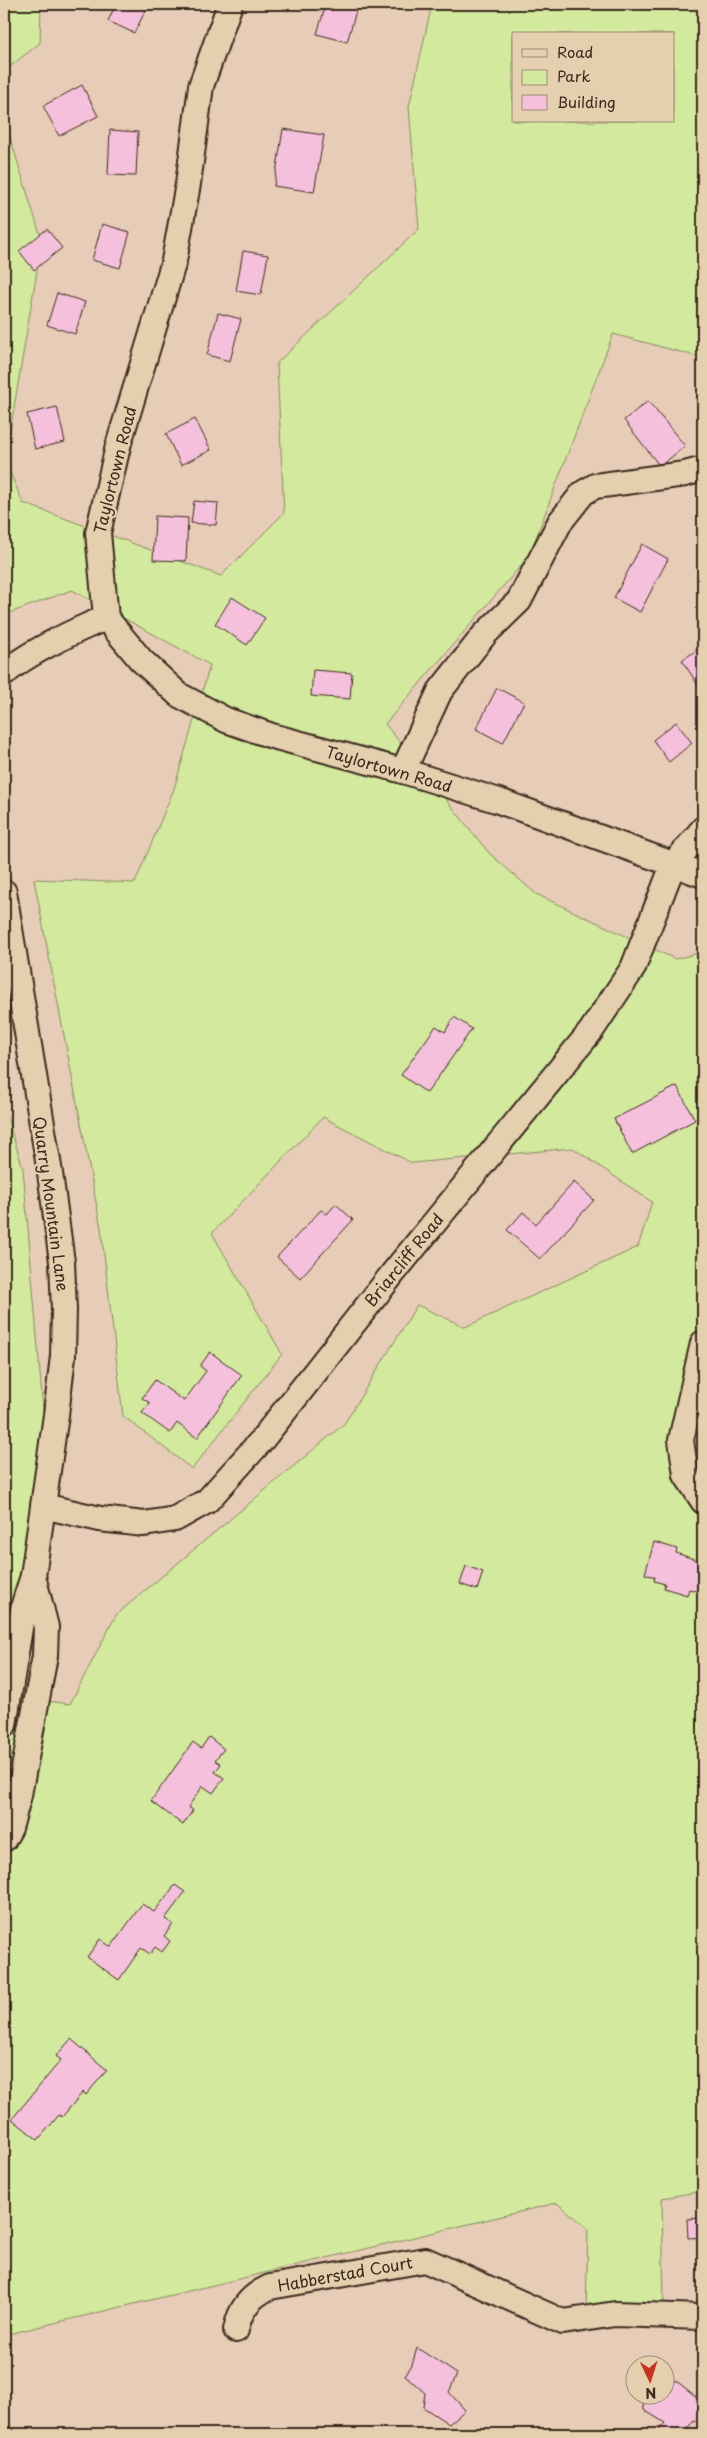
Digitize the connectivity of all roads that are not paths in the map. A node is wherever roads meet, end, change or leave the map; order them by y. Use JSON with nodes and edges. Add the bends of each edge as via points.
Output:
{"nodes":[{"id":1,"x":230,"y":4,"type":"edge"},
{"id":2,"x":703,"y":469,"type":"edge"},
{"id":3,"x":106,"y":618,"type":"junction"},
{"id":4,"x":4,"y":674,"type":"edge"},
{"id":5,"x":403,"y":772,"type":"junction"},
{"id":6,"x":703,"y":828,"type":"edge"},
{"id":7,"x":673,"y":865,"type":"junction"},
{"id":8,"x":703,"y":875,"type":"edge"},
{"id":9,"x":4,"y":892,"type":"edge"},
{"id":10,"x":703,"y":1343,"type":"edge"},
{"id":11,"x":703,"y":1501,"type":"edge"},
{"id":12,"x":43,"y":1506,"type":"junction"},
{"id":13,"x":33,"y":1576,"type":"junction"},
{"id":14,"x":4,"y":1725,"type":"edge"},
{"id":15,"x":10,"y":1806,"type":"edge"},
{"id":16,"x":4,"y":1839,"type":"edge"},
{"id":17,"x":703,"y":2317,"type":"edge"},
{"id":18,"x":236,"y":2330,"type":"dead end"}],
"edges":[{"from":1,"to":3,"type":"street","name":"Taylortown Road","via":[[201,86],[174,261],[118,446],[98,533]]},
{"from":2,"to":5,"type":"street","via":[[594,486],[583,493],[560,522],[519,601],[485,634],[440,691]]},
{"from":3,"to":4,"type":"street","via":[[41,650]]},
{"from":3,"to":5,"type":"street","name":"Taylortown Road","via":[[141,660],[179,695],[226,720]]},
{"from":5,"to":7,"type":"street","name":"Taylortown Road","via":[[498,802]]},
{"from":6,"to":7,"type":"street","name":"Briarcliff Road"},
{"from":7,"to":8,"type":"street","name":"Taylortown Road"},
{"from":7,"to":12,"type":"street","name":"Briarcliff Road","via":[[633,968],[591,1031],[406,1256],[261,1441],[207,1501],[175,1519],[144,1524],[100,1519]]},
{"from":9,"to":12,"type":"street","name":"Quarry Mountain Lane","via":[[62,1262],[63,1356]]},
{"from":10,"to":11,"type":"street","via":[[681,1440],[686,1475]]},
{"from":12,"to":13,"type":"street","name":"Quarry Mountain Lane"},
{"from":13,"to":14,"type":"street","name":"Quarry Mountain Lane","via":[[24,1604]]},
{"from":13,"to":15,"type":"street","name":"Quarry Mountain Lane","via":[[46,1627],[45,1646]]},
{"from":15,"to":16,"type":"street","name":"Quarry Mountain Lane","via":[[10,1828]]},
{"from":17,"to":18,"type":"street","name":"Habberstad Court","via":[[615,2314],[563,2322],[425,2260],[270,2287],[246,2303]]}]}
